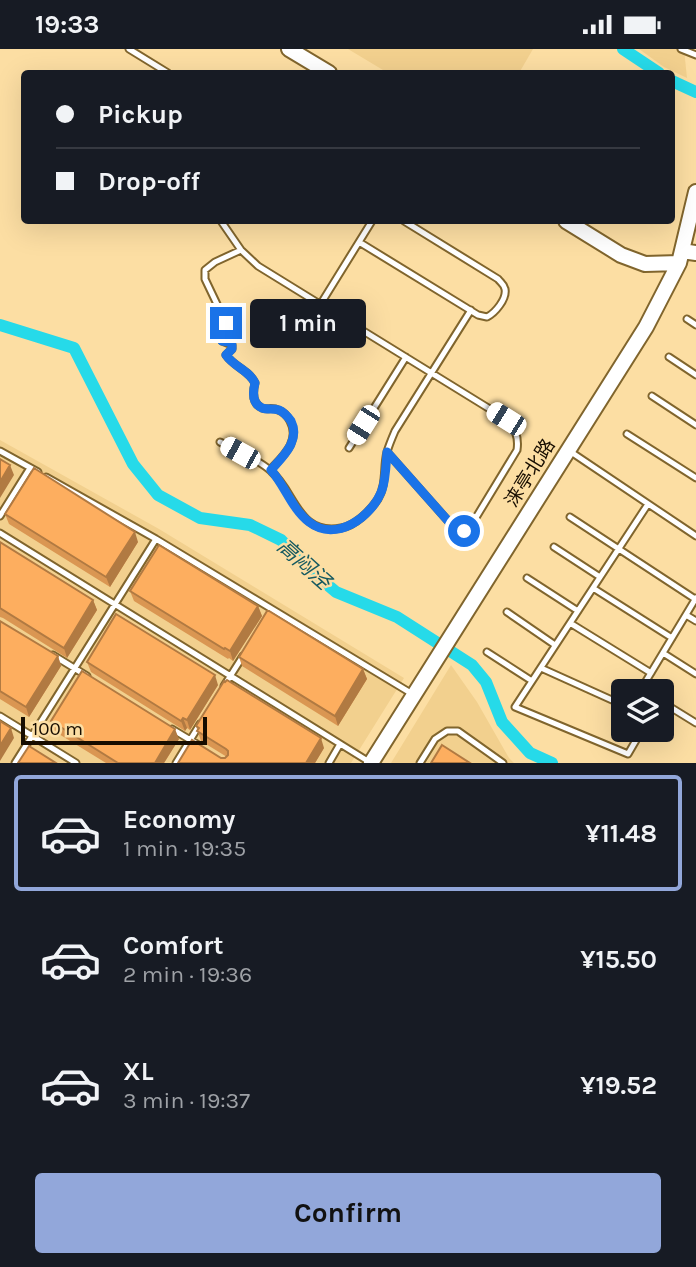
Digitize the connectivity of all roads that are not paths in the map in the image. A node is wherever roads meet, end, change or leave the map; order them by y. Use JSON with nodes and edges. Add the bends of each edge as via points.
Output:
{"nodes":[{"id":1,"x":128,"y":49,"type":"edge"},
{"id":2,"x":289,"y":49,"type":"edge"},
{"id":3,"x":681,"y":49,"type":"edge"},
{"id":4,"x":696,"y":55,"type":"edge"},
{"id":5,"x":163,"y":70,"type":"edge"},
{"id":6,"x":324,"y":70,"type":"edge"},
{"id":7,"x":696,"y":193,"type":"edge"},
{"id":8,"x":223,"y":224,"type":"edge"},
{"id":9,"x":370,"y":224,"type":"edge"},
{"id":10,"x":409,"y":224,"type":"edge"},
{"id":11,"x":571,"y":224,"type":"edge"},
{"id":12,"x":359,"y":242,"type":"junction"},
{"id":13,"x":241,"y":250,"type":"junction"},
{"id":14,"x":686,"y":256,"type":"edge"},
{"id":15,"x":320,"y":305,"type":"junction"},
{"id":16,"x":471,"y":310,"type":"junction"},
{"id":17,"x":687,"y":319,"type":"dead end"},
{"id":18,"x":696,"y":325,"type":"edge"},
{"id":19,"x":406,"y":357,"type":"junction"},
{"id":20,"x":669,"y":357,"type":"dead end"},
{"id":21,"x":432,"y":373,"type":"junction"},
{"id":22,"x":696,"y":375,"type":"edge"},
{"id":23,"x":652,"y":396,"type":"dead end"},
{"id":24,"x":696,"y":425,"type":"edge"},
{"id":25,"x":627,"y":434,"type":"dead end"},
{"id":26,"x":220,"y":442,"type":"dead end"},
{"id":27,"x":349,"y":448,"type":"dead end"},
{"id":28,"x":0,"y":450,"type":"edge"},
{"id":29,"x":568,"y":450,"type":"junction"},
{"id":30,"x":387,"y":452,"type":"junction"},
{"id":31,"x":30,"y":468,"type":"junction"},
{"id":32,"x":271,"y":470,"type":"junction"},
{"id":33,"x":696,"y":478,"type":"edge"},
{"id":34,"x":648,"y":504,"type":"junction"},
{"id":35,"x":0,"y":516,"type":"edge"},
{"id":36,"x":570,"y":517,"type":"dead end"},
{"id":37,"x":0,"y":533,"type":"edge"},
{"id":38,"x":696,"y":536,"type":"edge"},
{"id":39,"x":156,"y":539,"type":"junction"},
{"id":40,"x":554,"y":547,"type":"dead end"},
{"id":41,"x":618,"y":548,"type":"junction"},
{"id":42,"x":600,"y":577,"type":"junction"},
{"id":43,"x":527,"y":578,"type":"dead end"},
{"id":44,"x":593,"y":588,"type":"junction"},
{"id":45,"x":696,"y":599,"type":"edge"},
{"id":46,"x":115,"y":604,"type":"junction"},
{"id":47,"x":272,"y":609,"type":"junction"},
{"id":48,"x":578,"y":611,"type":"junction"},
{"id":49,"x":507,"y":613,"type":"dead end"},
{"id":50,"x":686,"y":615,"type":"junction"},
{"id":51,"x":265,"y":620,"type":"edge"},
{"id":52,"x":696,"y":621,"type":"edge"},
{"id":53,"x":570,"y":623,"type":"junction"},
{"id":54,"x":672,"y":638,"type":"junction"},
{"id":55,"x":555,"y":645,"type":"junction"},
{"id":56,"x":43,"y":649,"type":"edge"},
{"id":57,"x":487,"y":652,"type":"dead end"},
{"id":58,"x":244,"y":653,"type":"edge"},
{"id":59,"x":663,"y":653,"type":"junction"},
{"id":60,"x":541,"y":667,"type":"junction"},
{"id":61,"x":75,"y":668,"type":"junction"},
{"id":62,"x":651,"y":673,"type":"junction"},
{"id":63,"x":696,"y":674,"type":"edge"},
{"id":64,"x":230,"y":676,"type":"junction"},
{"id":65,"x":648,"y":679,"type":"edge"},
{"id":66,"x":532,"y":681,"type":"junction"},
{"id":67,"x":98,"y":683,"type":"edge"},
{"id":68,"x":414,"y":695,"type":"junction"},
{"id":69,"x":217,"y":697,"type":"edge"},
{"id":70,"x":611,"y":699,"type":"edge"},
{"id":71,"x":674,"y":709,"type":"edge"},
{"id":72,"x":0,"y":716,"type":"edge"},
{"id":73,"x":204,"y":719,"type":"edge"},
{"id":74,"x":696,"y":723,"type":"edge"},
{"id":75,"x":167,"y":726,"type":"edge"},
{"id":76,"x":32,"y":736,"type":"junction"},
{"id":77,"x":191,"y":740,"type":"junction"},
{"id":78,"x":635,"y":742,"type":"edge"},
{"id":79,"x":341,"y":744,"type":"junction"},
{"id":80,"x":200,"y":746,"type":"edge"},
{"id":81,"x":15,"y":763,"type":"edge"},
{"id":82,"x":76,"y":763,"type":"edge"},
{"id":83,"x":176,"y":763,"type":"edge"},
{"id":84,"x":329,"y":763,"type":"edge"},
{"id":85,"x":371,"y":763,"type":"edge"},
{"id":86,"x":420,"y":763,"type":"edge"},
{"id":87,"x":503,"y":763,"type":"edge"}],
"edges":[{"from":1,"to":5,"type":"lane"},
{"from":2,"to":6,"type":"street"},
{"from":3,"to":4,"type":"lane"},
{"from":7,"to":14,"type":"street","name":"涞亭北路"},
{"from":8,"to":13,"type":"lane"},
{"from":9,"to":12,"type":"lane"},
{"from":10,"to":16,"type":"lane","via":[[505,286],[494,314],[486,317]]},
{"from":11,"to":14,"type":"street","via":[[645,264]]},
{"from":12,"to":15,"type":"lane"},
{"from":12,"to":16,"type":"lane"},
{"from":13,"to":15,"type":"lane"},
{"from":13,"to":32,"type":"lane","via":[[205,270],[205,279],[226,323],[219,337],[232,345],[226,355],[252,376],[257,404],[279,410],[292,424],[291,446]]},
{"from":14,"to":29,"type":"street","name":"涞亭北路"},
{"from":15,"to":19,"type":"lane"},
{"from":16,"to":21,"type":"lane"},
{"from":17,"to":18,"type":"lane"},
{"from":19,"to":21,"type":"lane"},
{"from":19,"to":27,"type":"lane"},
{"from":20,"to":22,"type":"lane"},
{"from":21,"to":30,"type":"lane"},
{"from":21,"to":30,"type":"lane","via":[[506,419],[518,439],[517,450],[469,529],[457,531]]},
{"from":23,"to":24,"type":"lane"},
{"from":25,"to":33,"type":"lane"},
{"from":26,"to":32,"type":"lane"},
{"from":28,"to":31,"type":"lane"},
{"from":29,"to":34,"type":"lane"},
{"from":29,"to":68,"type":"street","name":"涞亭北路"},
{"from":30,"to":32,"type":"lane","via":[[377,500],[346,528],[327,531],[304,517]]},
{"from":31,"to":35,"type":"lane"},
{"from":31,"to":39,"type":"lane"},
{"from":34,"to":38,"type":"lane"},
{"from":34,"to":41,"type":"lane"},
{"from":36,"to":41,"type":"lane"},
{"from":37,"to":46,"type":"lane"},
{"from":39,"to":46,"type":"lane"},
{"from":39,"to":47,"type":"lane"},
{"from":40,"to":42,"type":"lane"},
{"from":41,"to":42,"type":"lane"},
{"from":41,"to":45,"type":"lane"},
{"from":42,"to":44,"type":"lane"},
{"from":43,"to":48,"type":"lane"},
{"from":44,"to":48,"type":"lane"},
{"from":44,"to":54,"type":"lane"},
{"from":45,"to":50,"type":"lane"},
{"from":46,"to":61,"type":"lane"},
{"from":46,"to":64,"type":"lane"},
{"from":47,"to":51,"type":"lane"},
{"from":47,"to":68,"type":"lane"},
{"from":48,"to":53,"type":"lane"},
{"from":49,"to":55,"type":"lane"},
{"from":50,"to":52,"type":"lane"},
{"from":50,"to":54,"type":"lane"},
{"from":53,"to":55,"type":"lane"},
{"from":53,"to":62,"type":"lane"},
{"from":54,"to":59,"type":"lane"},
{"from":55,"to":60,"type":"lane"},
{"from":56,"to":61,"type":"lane"},
{"from":57,"to":66,"type":"lane"},
{"from":58,"to":64,"type":"lane"},
{"from":59,"to":62,"type":"lane"},
{"from":59,"to":63,"type":"lane"},
{"from":60,"to":66,"type":"lane"},
{"from":60,"to":70,"type":"lane"},
{"from":61,"to":67,"type":"lane"},
{"from":61,"to":76,"type":"lane"},
{"from":62,"to":65,"type":"lane"},
{"from":64,"to":69,"type":"lane"},
{"from":64,"to":79,"type":"lane"},
{"from":66,"to":78,"type":"lane","via":[[515,707],[628,754]]},
{"from":68,"to":85,"type":"street","name":"涞亭北路"},
{"from":71,"to":74,"type":"lane"},
{"from":72,"to":76,"type":"lane"},
{"from":73,"to":77,"type":"lane"},
{"from":75,"to":77,"type":"lane"},
{"from":76,"to":81,"type":"lane"},
{"from":76,"to":82,"type":"lane"},
{"from":77,"to":80,"type":"lane"},
{"from":77,"to":83,"type":"lane"},
{"from":79,"to":84,"type":"lane"},
{"from":79,"to":85,"type":"lane"},
{"from":86,"to":87,"type":"lane","via":[[435,739],[447,731],[458,731]]}]}
